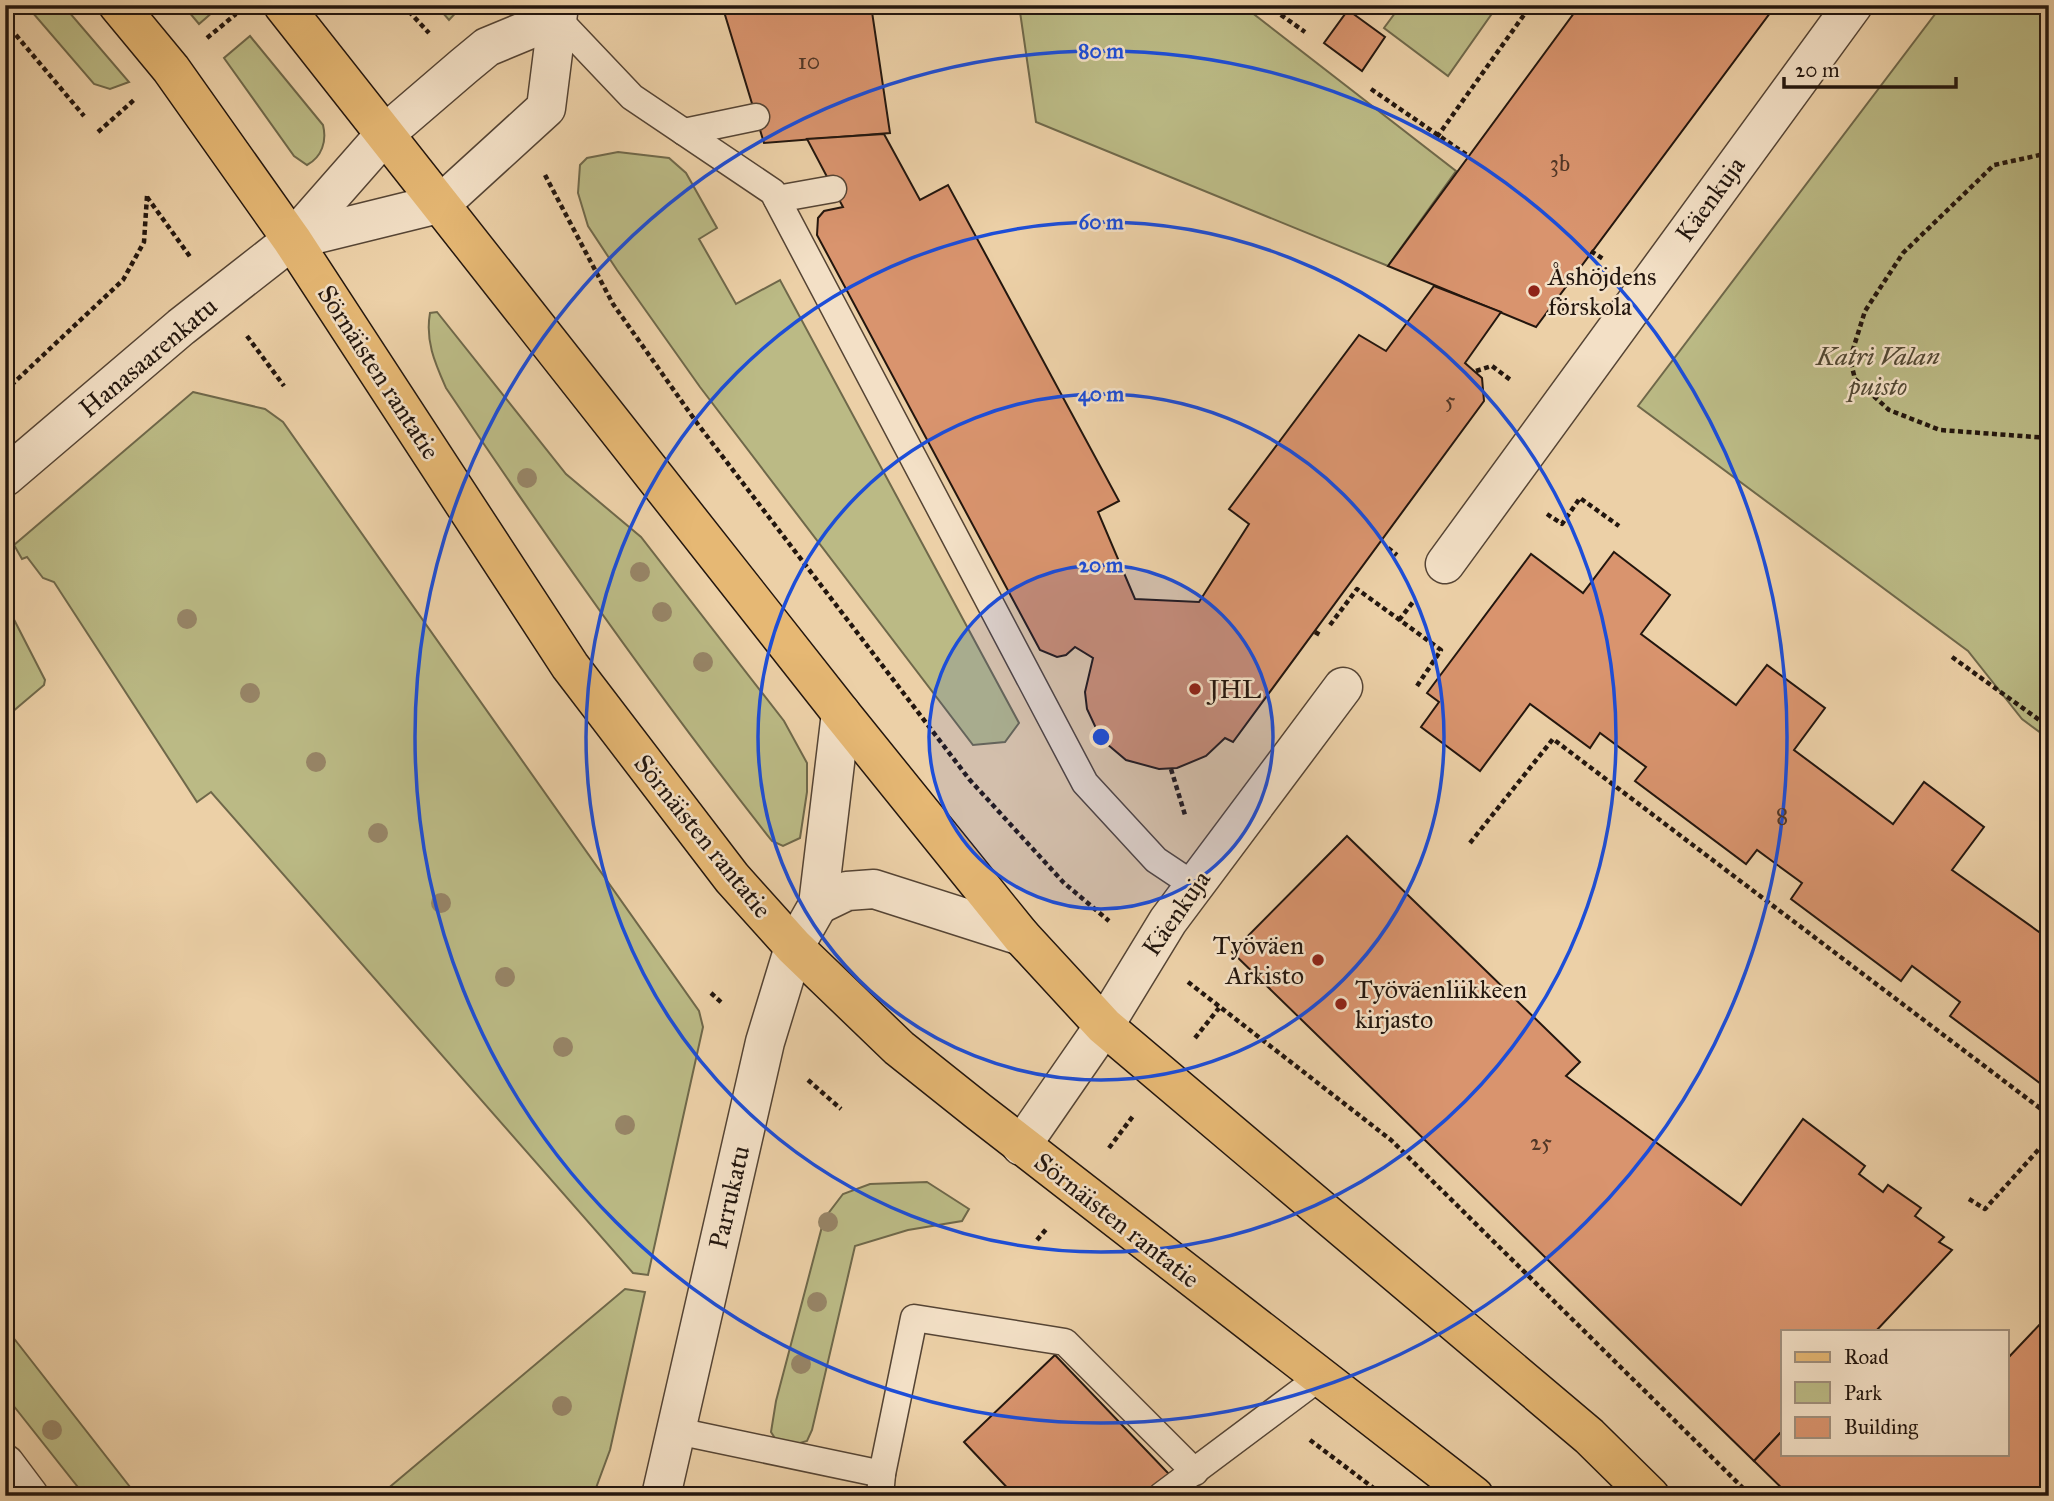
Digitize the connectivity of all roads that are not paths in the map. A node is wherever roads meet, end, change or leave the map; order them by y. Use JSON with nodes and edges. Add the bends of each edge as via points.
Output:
{"nodes":[{"id":1,"x":118,"y":5,"type":"edge"},
{"id":2,"x":283,"y":5,"type":"edge"},
{"id":3,"x":1853,"y":5,"type":"edge"},
{"id":4,"x":554,"y":10,"type":"edge"},
{"id":5,"x":756,"y":117,"type":"dead end"},
{"id":6,"x":684,"y":132,"type":"junction"},
{"id":7,"x":386,"y":133,"type":"junction"},
{"id":8,"x":833,"y":189,"type":"dead end"},
{"id":9,"x":777,"y":199,"type":"junction"},
{"id":10,"x":442,"y":203,"type":"junction"},
{"id":11,"x":292,"y":240,"type":"junction"},
{"id":12,"x":5,"y":477,"type":"edge"},
{"id":13,"x":1445,"y":564,"type":"dead end"},
{"id":14,"x":1343,"y":687,"type":"dead end"},
{"id":15,"x":841,"y":713,"type":"junction"},
{"id":16,"x":1195,"y":886,"type":"junction"},
{"id":17,"x":818,"y":905,"type":"junction"},
{"id":18,"x":1021,"y":936,"type":"junction"},
{"id":19,"x":794,"y":947,"type":"junction"},
{"id":20,"x":1104,"y":1026,"type":"junction"},
{"id":21,"x":1021,"y":1146,"type":"junction"},
{"id":22,"x":1320,"y":1377,"type":"junction"},
{"id":23,"x":677,"y":1431,"type":"junction"},
{"id":24,"x":5,"y":1464,"type":"edge"},
{"id":25,"x":1195,"y":1472,"type":"junction"},
{"id":26,"x":881,"y":1485,"type":"edge"},
{"id":27,"x":29,"y":1496,"type":"edge"},
{"id":28,"x":662,"y":1496,"type":"edge"},
{"id":29,"x":1161,"y":1496,"type":"edge"},
{"id":30,"x":1474,"y":1496,"type":"edge"},
{"id":31,"x":1650,"y":1496,"type":"edge"}],
"edges":[{"from":1,"to":11,"type":"main road","name":"Sörnäisten rantatie","via":[[171,69]]},
{"from":2,"to":7,"type":"main road"},
{"from":3,"to":13,"type":"street","name":"Käenkuja"},
{"from":4,"to":6,"type":"lane","via":[[632,97]]},
{"from":4,"to":7,"type":"street","via":[[486,47]]},
{"from":4,"to":10,"type":"street","via":[[546,108]]},
{"from":5,"to":6,"type":"lane"},
{"from":6,"to":9,"type":"lane"},
{"from":7,"to":10,"type":"main road"},
{"from":7,"to":11,"type":"street"},
{"from":8,"to":9,"type":"lane"},
{"from":9,"to":16,"type":"lane","via":[[1085,783],[1156,860]]},
{"from":10,"to":11,"type":"street"},
{"from":10,"to":15,"type":"main road"},
{"from":11,"to":12,"type":"street","name":"Hanasaarenkatu"},
{"from":11,"to":19,"type":"main road","name":"Sörnäisten rantatie","via":[[570,666],[732,878]]},
{"from":14,"to":16,"type":"street","name":"Käenkuja"},
{"from":15,"to":17,"type":"street","name":"Parrukatu"},
{"from":15,"to":18,"type":"main road"},
{"from":16,"to":20,"type":"street","name":"Käenkuja","via":[[1147,952]]},
{"from":17,"to":18,"type":"street","via":[[848,891],[874,889]]},
{"from":17,"to":19,"type":"street","name":"Parrukatu"},
{"from":18,"to":20,"type":"main road"},
{"from":19,"to":21,"type":"main road","name":"Sörnäisten rantatie","via":[[899,1048]]},
{"from":19,"to":23,"type":"street","name":"Parrukatu","via":[[753,1090]]},
{"from":20,"to":21,"type":"street","name":"Käenkuja"},
{"from":20,"to":31,"type":"main road","via":[[1579,1427]]},
{"from":21,"to":22,"type":"main road","name":"Sörnäisten rantatie"},
{"from":22,"to":25,"type":"lane"},
{"from":22,"to":30,"type":"main road","name":"Sörnäisten rantatie"},
{"from":23,"to":26,"type":"lane"},
{"from":23,"to":28,"type":"street","name":"Parrukatu"},
{"from":24,"to":27,"type":"street"},
{"from":25,"to":26,"type":"lane","via":[[1065,1342],[914,1318]]},
{"from":25,"to":29,"type":"lane"}]}
